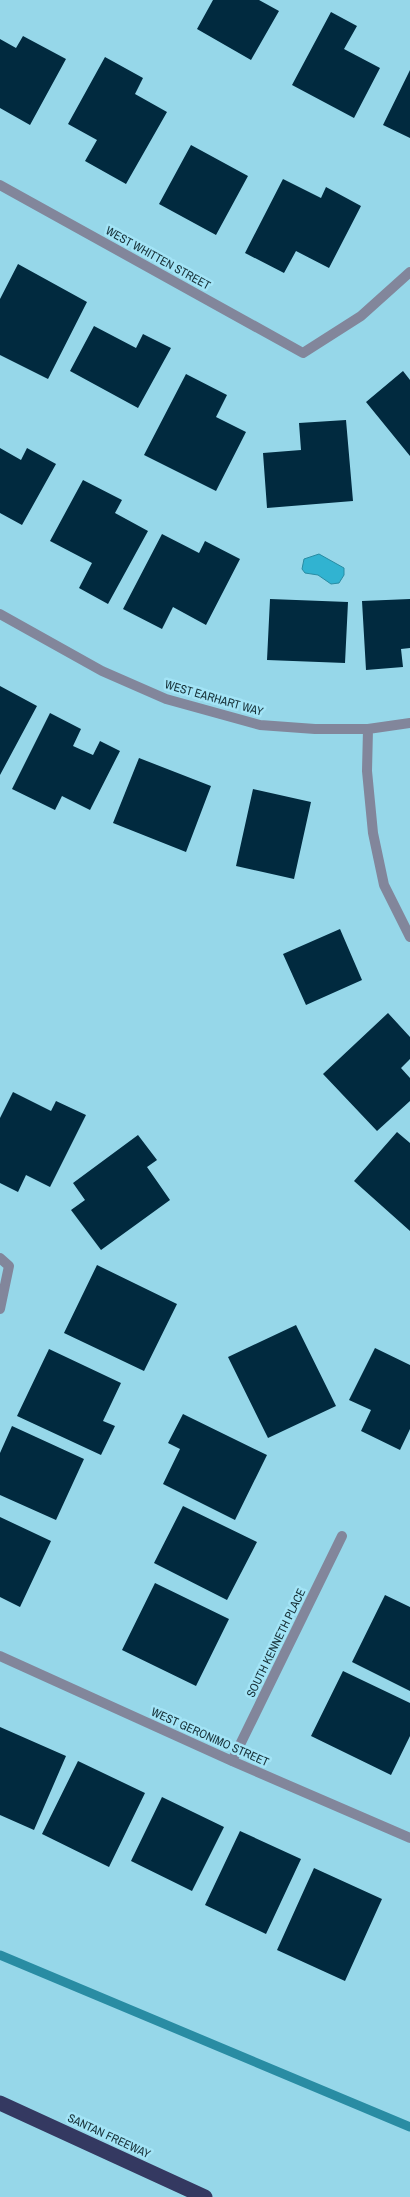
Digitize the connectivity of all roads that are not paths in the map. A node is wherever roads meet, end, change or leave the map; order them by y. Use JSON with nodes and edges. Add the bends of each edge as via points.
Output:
{"nodes":[{"id":1,"x":0,"y":185,"type":"edge"},
{"id":2,"x":410,"y":272,"type":"edge"},
{"id":3,"x":0,"y":614,"type":"edge"},
{"id":4,"x":410,"y":723,"type":"edge"},
{"id":5,"x":368,"y":729,"type":"junction"},
{"id":6,"x":410,"y":937,"type":"edge"},
{"id":7,"x":0,"y":1258,"type":"edge"},
{"id":8,"x":0,"y":1309,"type":"edge"},
{"id":9,"x":342,"y":1536,"type":"dead end"},
{"id":10,"x":0,"y":1656,"type":"edge"},
{"id":11,"x":232,"y":1761,"type":"junction"},
{"id":12,"x":410,"y":1838,"type":"edge"},
{"id":13,"x":0,"y":2103,"type":"edge"},
{"id":14,"x":205,"y":2197,"type":"edge"}],
"edges":[{"from":1,"to":2,"type":"street","name":"WEST WHITTEN STREET","via":[[303,353],[361,316]]},
{"from":3,"to":5,"type":"street","name":"WEST EARHART WAY","via":[[102,671],[166,699],[260,724],[315,730]]},
{"from":4,"to":5,"type":"street","name":"WEST EARHART WAY"},
{"from":5,"to":6,"type":"street","via":[[367,771],[373,833],[384,885]]},
{"from":7,"to":8,"type":"street","via":[[9,1266]]},
{"from":9,"to":11,"type":"street","name":"SOUTH KENNETH PLACE"},
{"from":10,"to":11,"type":"street","name":"WEST GERONIMO STREET"},
{"from":11,"to":12,"type":"street","name":"WEST GERONIMO STREET"},
{"from":13,"to":14,"type":"highway","name":"SANTAN FREEWAY"}]}
